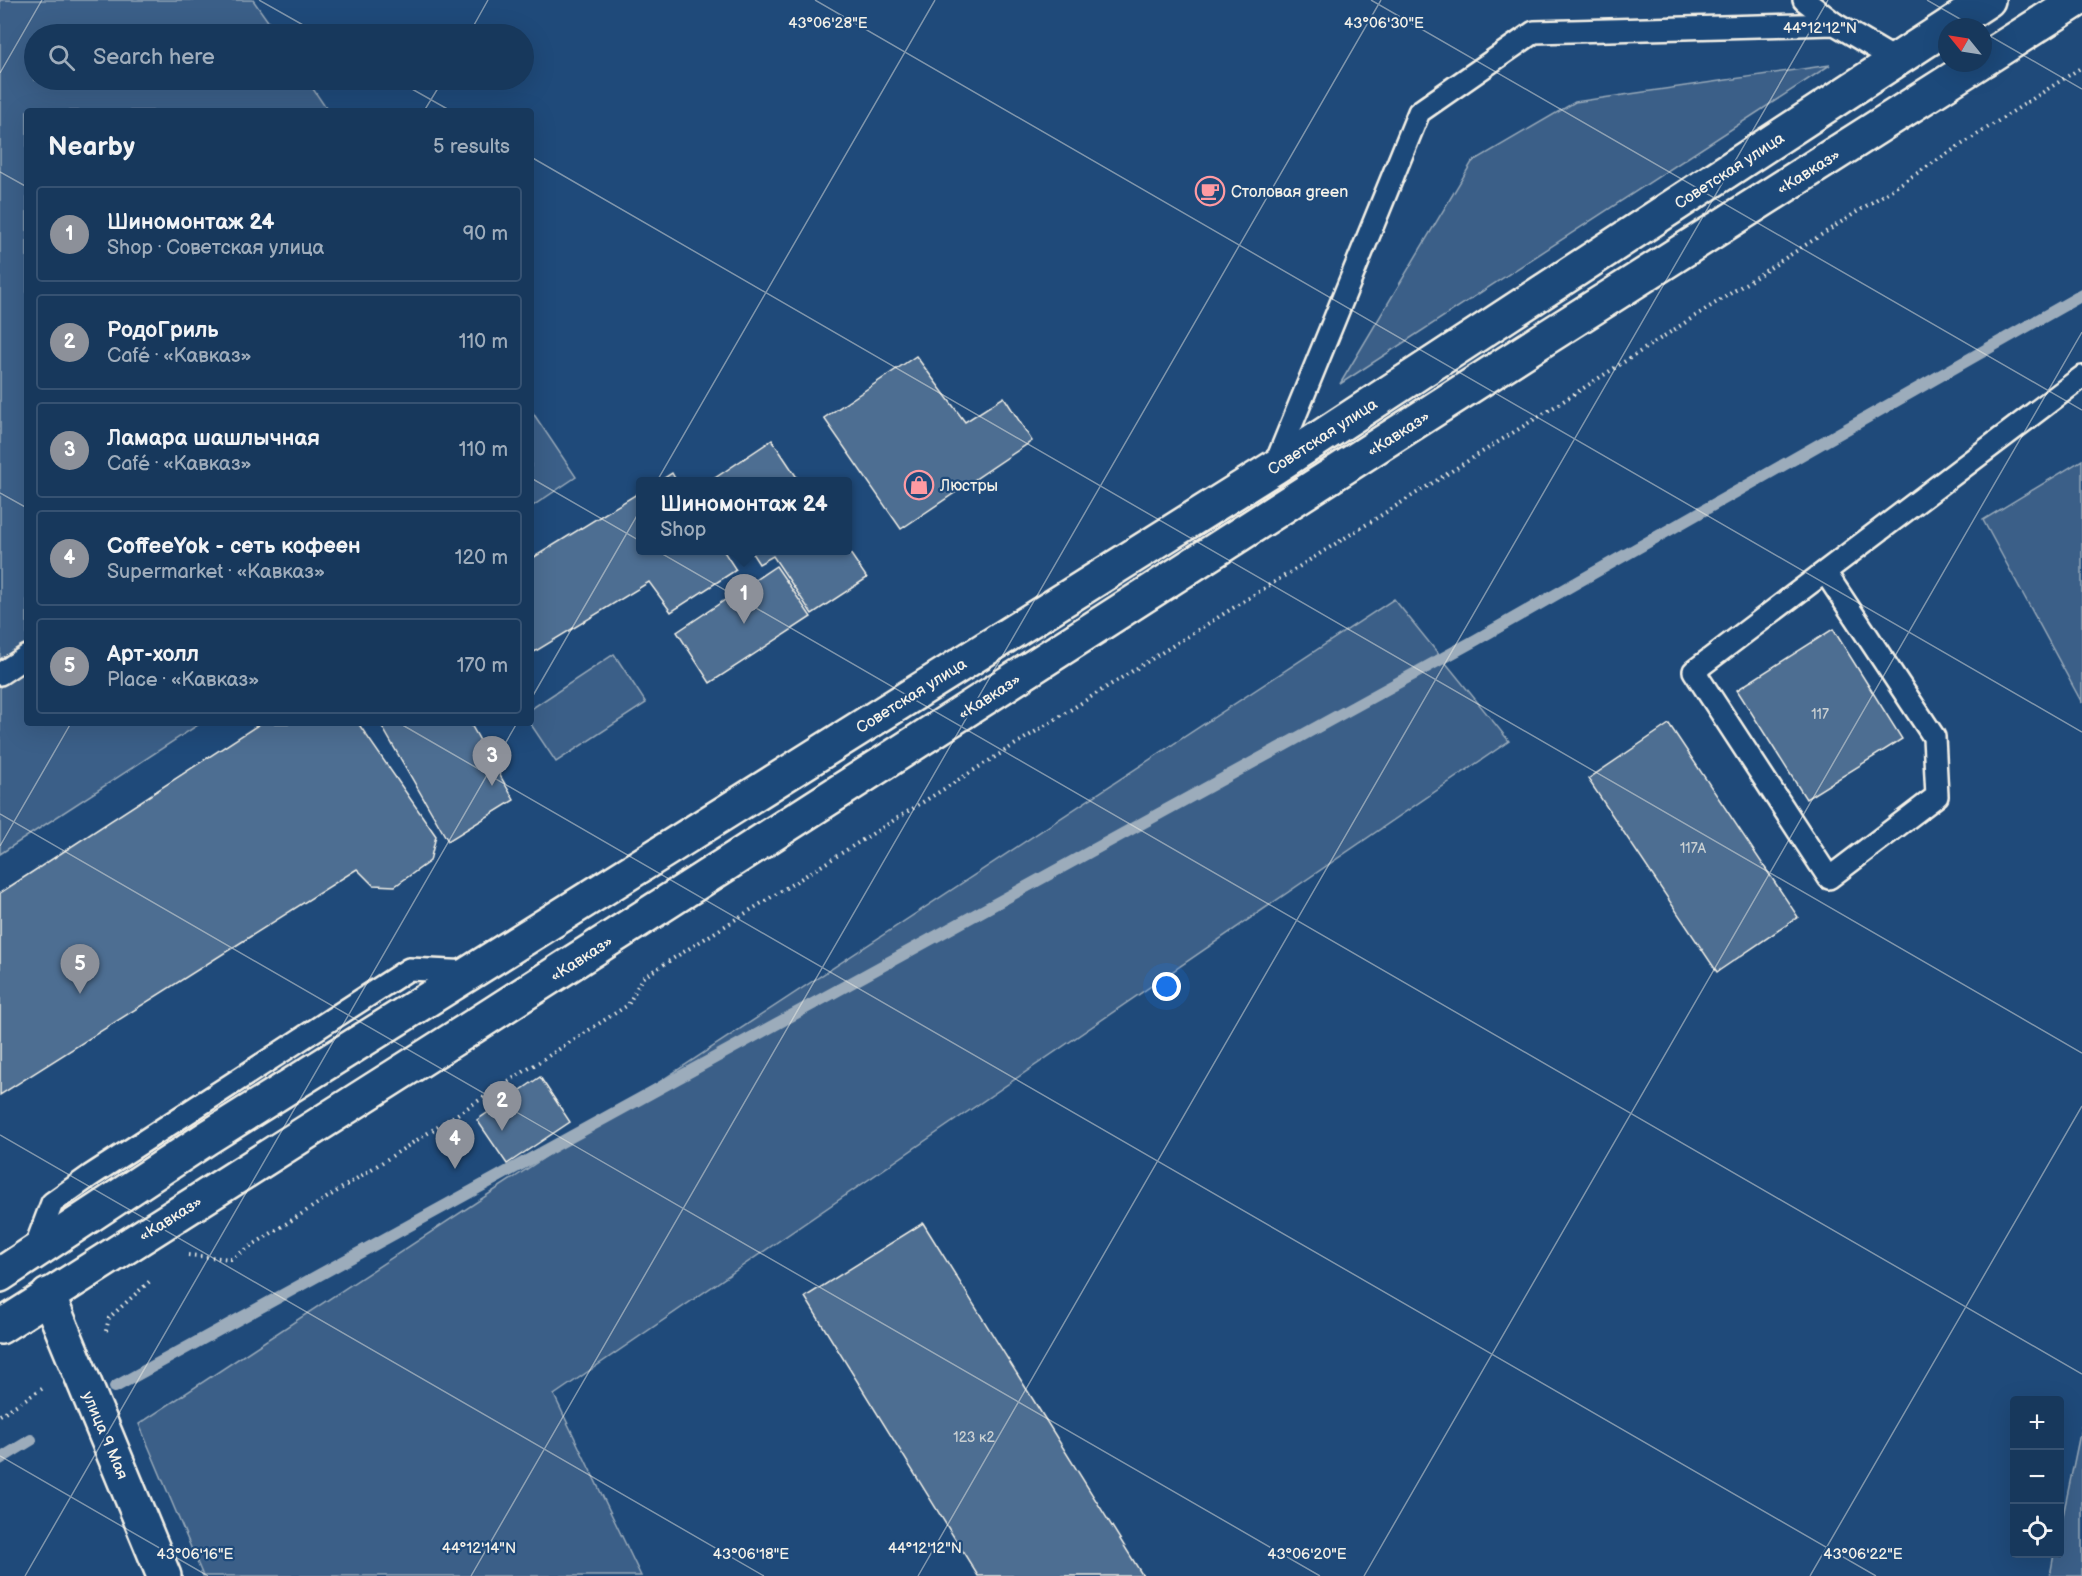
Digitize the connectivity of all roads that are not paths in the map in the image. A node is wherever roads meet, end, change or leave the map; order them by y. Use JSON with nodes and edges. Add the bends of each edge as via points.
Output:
{"nodes":[{"id":1,"x":1804,"y":0,"type":"edge"},
{"id":2,"x":1988,"y":0,"type":"edge"},
{"id":3,"x":2077,"y":0,"type":"edge"},
{"id":4,"x":1835,"y":24,"type":"junction"},
{"id":5,"x":1992,"y":54,"type":"edge"},
{"id":6,"x":1896,"y":60,"type":"junction"},
{"id":7,"x":1964,"y":72,"type":"edge"},
{"id":8,"x":2082,"y":377,"type":"edge"},
{"id":9,"x":1275,"y":467,"type":"junction"},
{"id":10,"x":1825,"y":572,"type":"junction"},
{"id":11,"x":24,"y":658,"type":"edge"},
{"id":12,"x":0,"y":674,"type":"edge"},
{"id":13,"x":0,"y":1275,"type":"edge"},
{"id":14,"x":48,"y":1295,"type":"junction"},
{"id":15,"x":0,"y":1326,"type":"edge"},
{"id":16,"x":164,"y":1576,"type":"edge"}],
"edges":[{"from":1,"to":4,"type":"lane"},
{"from":2,"to":6,"type":"main road","name":"Советская улица"},
{"from":3,"to":5,"type":"main road"},
{"from":4,"to":6,"type":"lane"},
{"from":4,"to":9,"type":"lane","via":[[1534,32],[1419,112]]},
{"from":6,"to":9,"type":"main road","name":"Советская улица"},
{"from":7,"to":14,"type":"main road","name":"«Кавказ»"},
{"from":8,"to":10,"type":"lane"},
{"from":9,"to":13,"type":"main road","name":"Советская улица","via":[[207,1138]]},
{"from":10,"to":10,"type":"lane","via":[[1694,671],[1829,878],[1937,796],[1934,736]]},
{"from":11,"to":12,"type":"lane"},
{"from":14,"to":15,"type":"main road","name":"«Кавказ»"},
{"from":14,"to":16,"type":"main road","name":"улица 9 Мая"}]}
